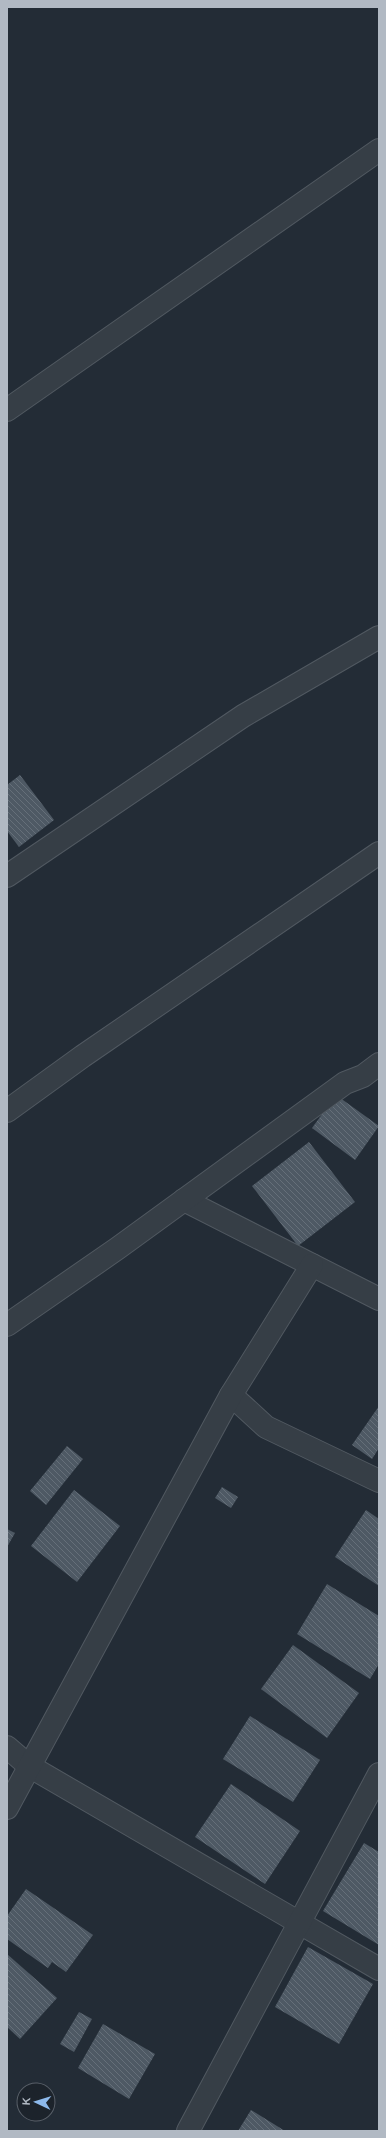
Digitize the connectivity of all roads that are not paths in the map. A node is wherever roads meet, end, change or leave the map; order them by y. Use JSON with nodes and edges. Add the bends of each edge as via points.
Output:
{"nodes":[{"id":1,"x":379,"y":150,"type":"edge"},
{"id":2,"x":7,"y":410,"type":"edge"},
{"id":3,"x":379,"y":637,"type":"edge"},
{"id":4,"x":379,"y":853,"type":"edge"},
{"id":5,"x":7,"y":876,"type":"edge"},
{"id":6,"x":379,"y":1064,"type":"edge"},
{"id":7,"x":7,"y":1111,"type":"edge"},
{"id":8,"x":184,"y":1200,"type":"junction"},
{"id":9,"x":312,"y":1265,"type":"junction"},
{"id":10,"x":379,"y":1299,"type":"edge"},
{"id":11,"x":7,"y":1325,"type":"edge"},
{"id":12,"x":231,"y":1395,"type":"junction"},
{"id":13,"x":379,"y":1481,"type":"edge"},
{"id":14,"x":7,"y":1747,"type":"edge"},
{"id":15,"x":29,"y":1766,"type":"junction"},
{"id":16,"x":379,"y":1774,"type":"edge"},
{"id":17,"x":7,"y":1808,"type":"edge"},
{"id":18,"x":299,"y":1924,"type":"junction"},
{"id":19,"x":379,"y":1969,"type":"edge"},
{"id":20,"x":188,"y":2131,"type":"edge"}],
"edges":[{"from":1,"to":2,"type":"street"},
{"from":3,"to":5,"type":"street","via":[[243,716]]},
{"from":4,"to":7,"type":"street"},
{"from":6,"to":8,"type":"street","via":[[362,1076],[345,1083]]},
{"from":8,"to":9,"type":"street"},
{"from":8,"to":11,"type":"street"},
{"from":9,"to":10,"type":"street"},
{"from":9,"to":12,"type":"street"},
{"from":12,"to":13,"type":"street","via":[[266,1427]]},
{"from":12,"to":15,"type":"street"},
{"from":14,"to":15,"type":"street"},
{"from":15,"to":17,"type":"street"},
{"from":15,"to":18,"type":"street"},
{"from":16,"to":18,"type":"street"},
{"from":18,"to":19,"type":"street"},
{"from":18,"to":20,"type":"street"}]}
